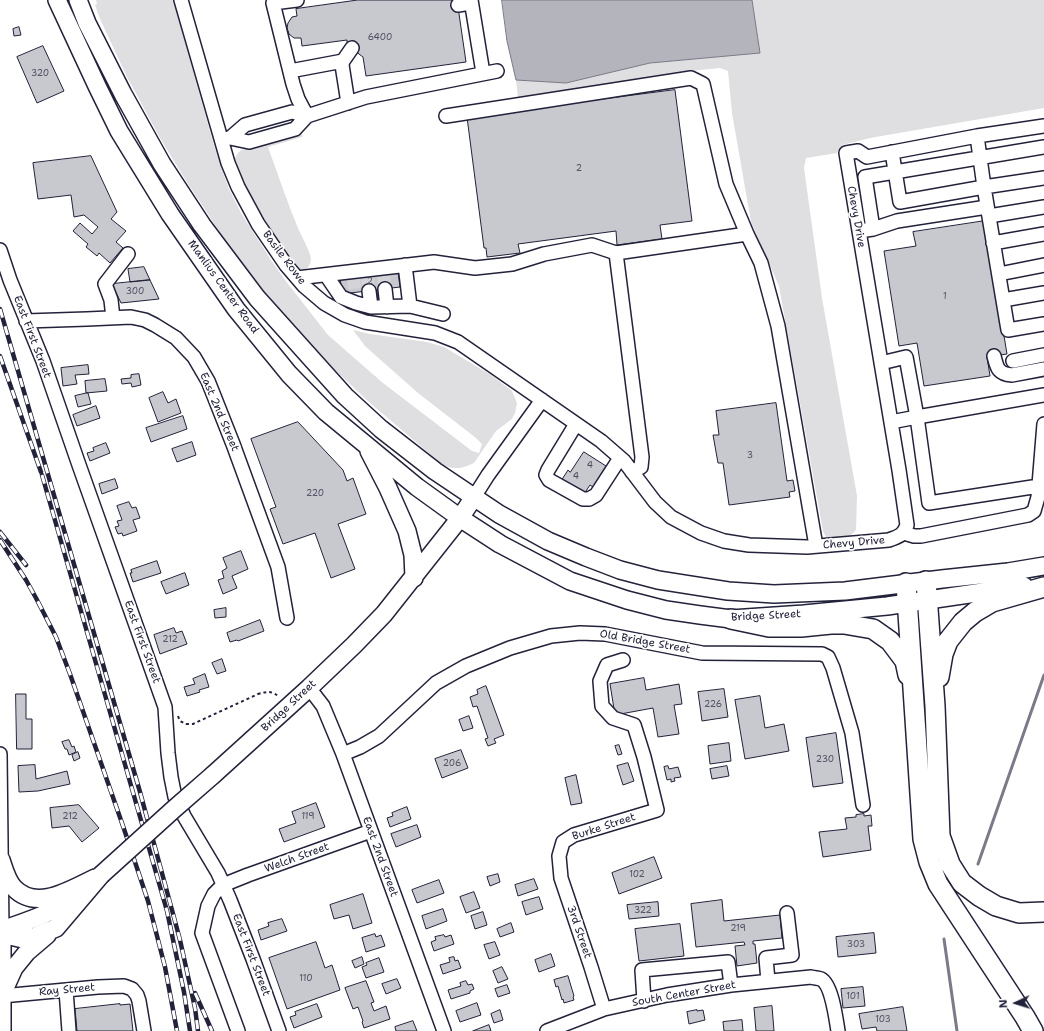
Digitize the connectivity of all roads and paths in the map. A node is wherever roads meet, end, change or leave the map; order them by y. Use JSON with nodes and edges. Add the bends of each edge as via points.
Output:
{"nodes":[{"id":1,"x":57,"y":0,"type":"edge"},
{"id":2,"x":78,"y":0,"type":"edge"},
{"id":3,"x":181,"y":0,"type":"edge"},
{"id":4,"x":297,"y":0,"type":"edge"},
{"id":5,"x":471,"y":2,"type":"edge"},
{"id":6,"x":458,"y":5,"type":"dead end"},
{"id":7,"x":352,"y":48,"type":"dead end"},
{"id":8,"x":343,"y":61,"type":"junction"},
{"id":9,"x":290,"y":71,"type":"junction"},
{"id":10,"x":497,"y":71,"type":"dead end"},
{"id":11,"x":483,"y":73,"type":"junction"},
{"id":12,"x":348,"y":103,"type":"junction"},
{"id":13,"x":307,"y":116,"type":"junction"},
{"id":14,"x":446,"y":116,"type":"dead end"},
{"id":15,"x":1044,"y":126,"type":"edge"},
{"id":16,"x":977,"y":136,"type":"junction"},
{"id":17,"x":226,"y":139,"type":"junction"},
{"id":18,"x":1044,"y":147,"type":"edge"},
{"id":19,"x":892,"y":152,"type":"junction"},
{"id":20,"x":980,"y":157,"type":"junction"},
{"id":21,"x":896,"y":172,"type":"junction"},
{"id":22,"x":1044,"y":178,"type":"edge"},
{"id":23,"x":984,"y":187,"type":"junction"},
{"id":24,"x":900,"y":202,"type":"junction"},
{"id":25,"x":1044,"y":207,"type":"edge"},
{"id":26,"x":988,"y":212,"type":"junction"},
{"id":27,"x":897,"y":221,"type":"junction"},
{"id":28,"x":873,"y":229,"type":"junction"},
{"id":29,"x":859,"y":231,"type":"junction"},
{"id":30,"x":747,"y":234,"type":"junction"},
{"id":31,"x":1044,"y":234,"type":"edge"},
{"id":32,"x":993,"y":243,"type":"junction"},
{"id":33,"x":0,"y":250,"type":"edge"},
{"id":34,"x":616,"y":253,"type":"junction"},
{"id":35,"x":128,"y":254,"type":"dead end"},
{"id":36,"x":405,"y":265,"type":"junction"},
{"id":37,"x":1044,"y":265,"type":"edge"},
{"id":38,"x":999,"y":274,"type":"junction"},
{"id":39,"x":326,"y":275,"type":"junction"},
{"id":40,"x":297,"y":278,"type":"junction"},
{"id":41,"x":385,"y":289,"type":"tunnel mouth"},
{"id":42,"x":369,"y":291,"type":"tunnel mouth"},
{"id":43,"x":1044,"y":293,"type":"edge"},
{"id":44,"x":1003,"y":300,"type":"junction"},
{"id":45,"x":410,"y":306,"type":"junction"},
{"id":46,"x":371,"y":307,"type":"junction"},
{"id":47,"x":387,"y":307,"type":"junction"},
{"id":48,"x":444,"y":314,"type":"dead end"},
{"id":49,"x":113,"y":318,"type":"junction"},
{"id":50,"x":26,"y":321,"type":"junction"},
{"id":51,"x":1044,"y":324,"type":"edge"},
{"id":52,"x":1044,"y":355,"type":"edge"},
{"id":53,"x":994,"y":356,"type":"dead end"},
{"id":54,"x":1013,"y":361,"type":"dead end"},
{"id":55,"x":881,"y":363,"type":"junction"},
{"id":56,"x":1044,"y":369,"type":"edge"},
{"id":57,"x":1044,"y":395,"type":"edge"},
{"id":58,"x":542,"y":400,"type":"junction"},
{"id":59,"x":916,"y":417,"type":"junction"},
{"id":60,"x":891,"y":422,"type":"junction"},
{"id":61,"x":576,"y":424,"type":"junction"},
{"id":62,"x":1044,"y":424,"type":"edge"},
{"id":63,"x":366,"y":446,"type":"junction"},
{"id":64,"x":620,"y":458,"type":"junction"},
{"id":65,"x":632,"y":472,"type":"junction"},
{"id":66,"x":1038,"y":486,"type":"junction"},
{"id":67,"x":474,"y":497,"type":"junction"},
{"id":68,"x":460,"y":518,"type":"junction"},
{"id":69,"x":904,"y":533,"type":"junction"},
{"id":70,"x":816,"y":546,"type":"junction"},
{"id":71,"x":1044,"y":566,"type":"edge"},
{"id":72,"x":414,"y":578,"type":"junction"},
{"id":73,"x":926,"y":581,"type":"junction"},
{"id":74,"x":1044,"y":583,"type":"edge"},
{"id":75,"x":906,"y":584,"type":"junction"},
{"id":76,"x":1044,"y":587,"type":"edge"},
{"id":77,"x":927,"y":600,"type":"junction"},
{"id":78,"x":907,"y":603,"type":"junction"},
{"id":79,"x":287,"y":618,"type":"dead end"},
{"id":80,"x":731,"y":619,"type":"junction"},
{"id":81,"x":624,"y":660,"type":"dead end"},
{"id":82,"x":308,"y":688,"type":"junction"},
{"id":83,"x":914,"y":701,"type":"junction"},
{"id":84,"x":290,"y":705,"type":"junction"},
{"id":85,"x":935,"y":706,"type":"junction"},
{"id":86,"x":165,"y":707,"type":"junction"},
{"id":87,"x":0,"y":754,"type":"edge"},
{"id":88,"x":343,"y":754,"type":"junction"},
{"id":89,"x":0,"y":803,"type":"edge"},
{"id":90,"x":863,"y":805,"type":"dead end"},
{"id":91,"x":0,"y":819,"type":"edge"},
{"id":92,"x":371,"y":831,"type":"junction"},
{"id":93,"x":1,"y":849,"type":"edge"},
{"id":94,"x":560,"y":853,"type":"joint"},
{"id":95,"x":100,"y":875,"type":"junction"},
{"id":96,"x":223,"y":885,"type":"junction"},
{"id":97,"x":1044,"y":912,"type":"edge"},
{"id":98,"x":787,"y":913,"type":"dead end"},
{"id":99,"x":56,"y":928,"type":"junction"},
{"id":100,"x":1,"y":930,"type":"edge"},
{"id":101,"x":768,"y":981,"type":"junction"},
{"id":102,"x":731,"y":985,"type":"junction"},
{"id":103,"x":1,"y":989,"type":"edge"},
{"id":104,"x":66,"y":990,"type":"junction"},
{"id":105,"x":644,"y":1001,"type":"junction"},
{"id":106,"x":604,"y":1009,"type":"junction"},
{"id":107,"x":2,"y":1024,"type":"edge"},
{"id":108,"x":69,"y":1031,"type":"edge"},
{"id":109,"x":144,"y":1031,"type":"edge"},
{"id":110,"x":238,"y":1031,"type":"edge"},
{"id":111,"x":279,"y":1031,"type":"edge"},
{"id":112,"x":444,"y":1031,"type":"edge"},
{"id":113,"x":547,"y":1031,"type":"edge"},
{"id":114,"x":838,"y":1031,"type":"edge"},
{"id":115,"x":1033,"y":1031,"type":"edge"}],
"edges":[{"from":1,"to":63,"type":"main road","name":"Manlius Center Road","via":[[119,131],[170,214],[236,309],[289,374],[326,412]]},
{"from":2,"to":67,"type":"main road","name":"Manlius Center Road","via":[[123,94],[162,164],[202,225],[257,298],[345,396],[381,429],[435,471]]},
{"from":3,"to":17,"type":"street","name":"Basile Rowe"},
{"from":4,"to":9,"type":"street","via":[[273,3]]},
{"from":5,"to":6,"type":"street"},
{"from":5,"to":11,"type":"street"},
{"from":7,"to":8,"type":"street"},
{"from":8,"to":9,"type":"street"},
{"from":8,"to":12,"type":"street"},
{"from":9,"to":13,"type":"street","via":[[298,99]]},
{"from":10,"to":11,"type":"street"},
{"from":11,"to":12,"type":"street"},
{"from":12,"to":13,"type":"street"},
{"from":13,"to":17,"type":"street","via":[[295,129],[249,142]]},
{"from":14,"to":30,"type":"street","via":[[691,78],[703,84],[726,184]]},
{"from":15,"to":16,"type":"street"},
{"from":16,"to":19,"type":"street"},
{"from":16,"to":20,"type":"street"},
{"from":17,"to":40,"type":"street","name":"Basile Rowe","via":[[228,163],[238,187],[258,224]]},
{"from":18,"to":20,"type":"street"},
{"from":19,"to":21,"type":"street"},
{"from":19,"to":29,"type":"street","name":"Chevy Drive","via":[[867,157],[858,151],[846,153]]},
{"from":20,"to":21,"type":"street"},
{"from":20,"to":23,"type":"street"},
{"from":21,"to":24,"type":"street"},
{"from":21,"to":28,"type":"street","via":[[865,177]]},
{"from":22,"to":23,"type":"street"},
{"from":23,"to":24,"type":"street"},
{"from":23,"to":26,"type":"street"},
{"from":24,"to":27,"type":"street"},
{"from":25,"to":26,"type":"street"},
{"from":26,"to":27,"type":"street"},
{"from":26,"to":32,"type":"street"},
{"from":27,"to":28,"type":"street"},
{"from":28,"to":29,"type":"street"},
{"from":29,"to":55,"type":"street","name":"Chevy Drive"},
{"from":30,"to":34,"type":"street"},
{"from":30,"to":70,"type":"street","via":[[761,263],[778,326]]},
{"from":31,"to":32,"type":"street"},
{"from":32,"to":38,"type":"street"},
{"from":33,"to":50,"type":"street","name":"East First Street"},
{"from":34,"to":36,"type":"street","via":[[592,245],[544,254],[512,264],[475,268],[434,262]]},
{"from":34,"to":65,"type":"street","via":[[642,457],[642,467]]},
{"from":35,"to":49,"type":"street","via":[[105,284],[111,300]]},
{"from":36,"to":39,"type":"street","via":[[352,274]]},
{"from":36,"to":45,"type":"street"},
{"from":37,"to":38,"type":"street"},
{"from":38,"to":44,"type":"street"},
{"from":39,"to":40,"type":"street"},
{"from":39,"to":46,"type":"street","via":[[341,297],[355,298]]},
{"from":40,"to":58,"type":"street","name":"Basile Rowe","via":[[324,303],[365,322],[435,333],[458,342]]},
{"from":41,"to":47,"type":"street"},
{"from":42,"to":46,"type":"street"},
{"from":43,"to":44,"type":"street"},
{"from":44,"to":51,"type":"street","via":[[1008,330]]},
{"from":45,"to":47,"type":"street"},
{"from":45,"to":48,"type":"street"},
{"from":46,"to":47,"type":"street"},
{"from":49,"to":50,"type":"street","name":"East 2nd Street"},
{"from":49,"to":79,"type":"street","name":"East 2nd Street","via":[[131,317],[145,320],[176,338],[194,357],[208,381],[278,567]]},
{"from":50,"to":86,"type":"street","name":"East First Street","via":[[43,361]]},
{"from":52,"to":54,"type":"street"},
{"from":53,"to":56,"type":"street","via":[[997,368],[1006,374]]},
{"from":55,"to":59,"type":"street","via":[[906,357]]},
{"from":55,"to":60,"type":"street","name":"Chevy Drive"},
{"from":57,"to":59,"type":"street"},
{"from":58,"to":61,"type":"street","name":"Chevy Drive"},
{"from":58,"to":67,"type":"street","name":"Bridge Street"},
{"from":59,"to":60,"type":"street"},
{"from":59,"to":66,"type":"street","via":[[930,503]]},
{"from":60,"to":69,"type":"street","name":"Chevy Drive","via":[[907,525]]},
{"from":61,"to":64,"type":"street","name":"Chevy Drive"},
{"from":61,"to":64,"type":"street","via":[[548,470],[546,475],[549,480],[583,500],[589,499],[596,495]]},
{"from":62,"to":66,"type":"street"},
{"from":63,"to":68,"type":"main road","name":"Manlius Center Road"},
{"from":63,"to":72,"type":"main road","via":[[407,531],[413,555]]},
{"from":64,"to":65,"type":"street","name":"Chevy Drive"},
{"from":65,"to":70,"type":"street","name":"Chevy Drive","via":[[655,502],[671,517],[700,533],[724,541],[749,545]]},
{"from":66,"to":69,"type":"street","via":[[1034,511],[1028,515],[921,536]]},
{"from":67,"to":68,"type":"main road","name":"Bridge Street"},
{"from":67,"to":75,"type":"main road","name":"Bridge Street","via":[[548,541],[620,570],[658,580],[728,591],[774,594],[845,591]]},
{"from":68,"to":72,"type":"main road","name":"Bridge Street"},
{"from":68,"to":80,"type":"main road","name":"Bridge Street","via":[[500,544],[570,581],[627,600],[672,611]]},
{"from":69,"to":70,"type":"street","name":"Chevy Drive","via":[[889,540]]},
{"from":71,"to":73,"type":"main road","name":"Bridge Street"},
{"from":72,"to":82,"type":"main road","name":"Bridge Street","via":[[384,614]]},
{"from":73,"to":75,"type":"main road","name":"Bridge Street"},
{"from":73,"to":77,"type":"highway"},
{"from":74,"to":77,"type":"main road","name":"Bridge Street"},
{"from":75,"to":78,"type":"highway"},
{"from":76,"to":85,"type":"highway","via":[[992,602],[963,622],[948,641],[943,654]]},
{"from":77,"to":78,"type":"main road","name":"Bridge Street"},
{"from":77,"to":85,"type":"highway"},
{"from":78,"to":80,"type":"main road","name":"Bridge Street"},
{"from":78,"to":83,"type":"highway"},
{"from":80,"to":83,"type":"highway","via":[[769,626],[844,624],[873,629],[890,642],[905,661]]},
{"from":81,"to":94,"type":"street","name":"Burke Street","via":[[607,665],[600,681],[602,706],[613,718],[634,726],[657,810],[574,835],[563,842]]},
{"from":82,"to":84,"type":"main road","name":"Bridge Street"},
{"from":82,"to":88,"type":"street","name":"East 2nd Street","via":[[322,706]]},
{"from":83,"to":115,"type":"highway","via":[[923,839],[929,862],[938,884]]},
{"from":84,"to":86,"type":"path","via":[[273,692],[267,691],[193,724],[180,721],[173,705]]},
{"from":84,"to":95,"type":"main road","name":"Bridge Street","bridge":true},
{"from":85,"to":97,"type":"highway","via":[[940,836],[950,864],[962,883],[996,906],[1019,913]]},
{"from":86,"to":96,"type":"street","name":"East First Street","via":[[168,753],[175,797]]},
{"from":87,"to":89,"type":"street"},
{"from":88,"to":90,"type":"street","name":"Old Bridge Street","via":[[379,736],[436,683],[466,666],[510,648],[551,636],[606,634],[702,653],[822,654],[828,657],[833,668],[852,733]]},
{"from":88,"to":92,"type":"street","name":"East 2nd Street"},
{"from":89,"to":91,"type":"street"},
{"from":91,"to":93,"type":"street"},
{"from":92,"to":96,"type":"street","name":"Welch Street"},
{"from":92,"to":112,"type":"street","name":"East 2nd Street"},
{"from":93,"to":95,"type":"main road","via":[[6,874],[13,887],[20,894],[31,898],[57,896]]},
{"from":93,"to":100,"type":"street"},
{"from":94,"to":106,"type":"street","name":"3rd Street","via":[[561,878]]},
{"from":95,"to":99,"type":"main road","name":"Bridge Street"},
{"from":95,"to":100,"type":"main road","name":"Bridge Street","via":[[67,903]]},
{"from":96,"to":110,"type":"street","via":[[214,894],[208,906],[202,932]]},
{"from":96,"to":111,"type":"street","name":"East First Street"},
{"from":98,"to":101,"type":"street","via":[[792,955],[766,958]]},
{"from":99,"to":100,"type":"main road","name":"Bridge Street","via":[[23,939],[10,936]]},
{"from":99,"to":103,"type":"main road","via":[[27,952]]},
{"from":100,"to":103,"type":"main road"},
{"from":101,"to":102,"type":"street","name":"South Center Street"},
{"from":101,"to":114,"type":"street","name":"South Center Street","via":[[811,977],[821,979],[830,990]]},
{"from":102,"to":105,"type":"street","name":"South Center Street"},
{"from":102,"to":105,"type":"street","via":[[728,962],[642,970]]},
{"from":103,"to":104,"type":"street","name":"Ray Street"},
{"from":103,"to":107,"type":"main road"},
{"from":104,"to":108,"type":"street"},
{"from":104,"to":109,"type":"street","name":"Ray Street","via":[[124,986],[132,989],[139,1001]]},
{"from":105,"to":106,"type":"street","name":"South Center Street"},
{"from":106,"to":113,"type":"street","name":"South Center Street"}]}
